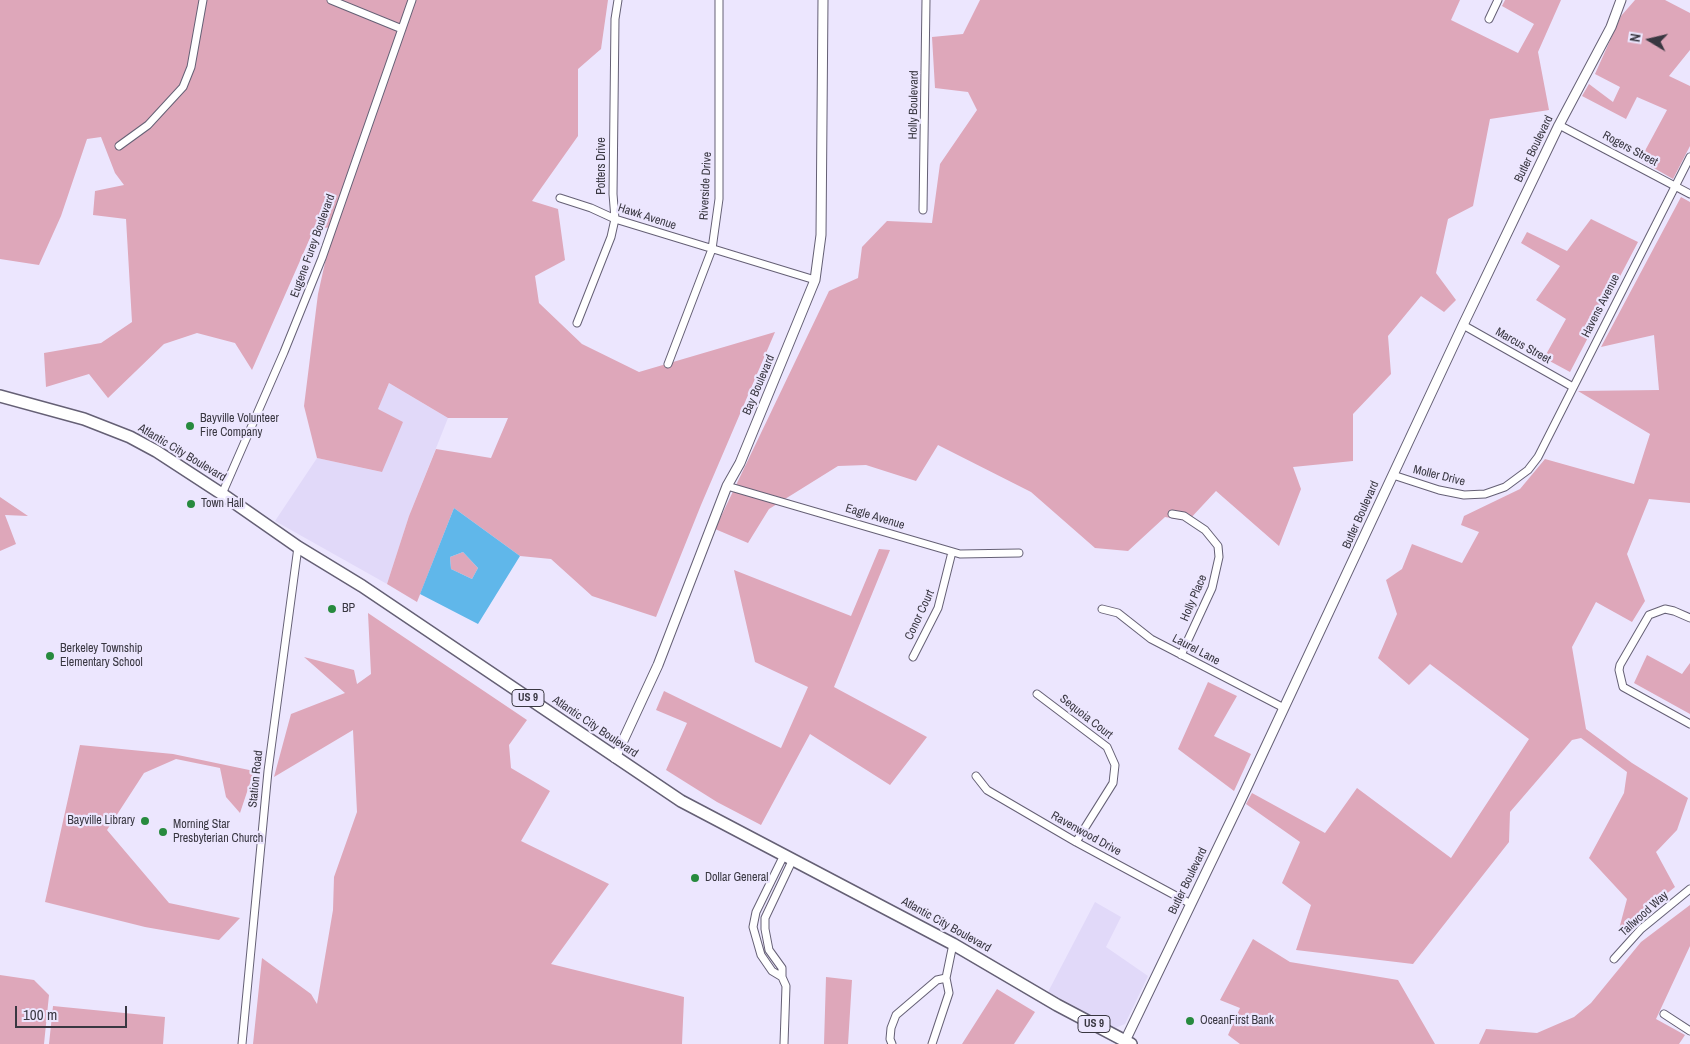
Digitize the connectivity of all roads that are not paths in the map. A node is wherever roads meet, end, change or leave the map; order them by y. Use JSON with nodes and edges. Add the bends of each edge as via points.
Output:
{"nodes":[{"id":1,"x":203,"y":0,"type":"edge"},
{"id":2,"x":331,"y":0,"type":"edge"},
{"id":3,"x":412,"y":0,"type":"edge"},
{"id":4,"x":720,"y":0,"type":"edge"},
{"id":5,"x":823,"y":0,"type":"edge"},
{"id":6,"x":926,"y":0,"type":"edge"},
{"id":7,"x":1498,"y":0,"type":"edge"},
{"id":8,"x":1621,"y":0,"type":"edge"},
{"id":9,"x":618,"y":1,"type":"edge"},
{"id":10,"x":1488,"y":19,"type":"dead end"},
{"id":11,"x":402,"y":29,"type":"junction"},
{"id":12,"x":1559,"y":125,"type":"junction"},
{"id":13,"x":119,"y":146,"type":"dead end"},
{"id":14,"x":1690,"y":158,"type":"edge"},
{"id":15,"x":1675,"y":186,"type":"junction"},
{"id":16,"x":1690,"y":194,"type":"edge"},
{"id":17,"x":560,"y":198,"type":"dead end"},
{"id":18,"x":924,"y":210,"type":"dead end"},
{"id":19,"x":615,"y":219,"type":"junction"},
{"id":20,"x":712,"y":249,"type":"junction"},
{"id":21,"x":815,"y":280,"type":"junction"},
{"id":22,"x":576,"y":323,"type":"dead end"},
{"id":23,"x":1463,"y":326,"type":"junction"},
{"id":24,"x":668,"y":364,"type":"dead end"},
{"id":25,"x":1573,"y":386,"type":"junction"},
{"id":26,"x":0,"y":396,"type":"edge"},
{"id":27,"x":1532,"y":466,"type":"joint"},
{"id":28,"x":1393,"y":475,"type":"junction"},
{"id":29,"x":727,"y":486,"type":"junction"},
{"id":30,"x":222,"y":494,"type":"junction"},
{"id":31,"x":1172,"y":514,"type":"dead end"},
{"id":32,"x":298,"y":547,"type":"junction"},
{"id":33,"x":952,"y":552,"type":"junction"},
{"id":34,"x":1019,"y":553,"type":"dead end"},
{"id":35,"x":1102,"y":609,"type":"dead end"},
{"id":36,"x":1690,"y":618,"type":"edge"},
{"id":37,"x":1181,"y":655,"type":"junction"},
{"id":38,"x":913,"y":657,"type":"dead end"},
{"id":39,"x":1037,"y":694,"type":"dead end"},
{"id":40,"x":1284,"y":708,"type":"junction"},
{"id":41,"x":1690,"y":724,"type":"edge"},
{"id":42,"x":615,"y":758,"type":"junction"},
{"id":43,"x":976,"y":776,"type":"dead end"},
{"id":44,"x":1076,"y":842,"type":"junction"},
{"id":45,"x":788,"y":857,"type":"junction"},
{"id":46,"x":1690,"y":888,"type":"edge"},
{"id":47,"x":1190,"y":904,"type":"junction"},
{"id":48,"x":954,"y":944,"type":"junction"},
{"id":49,"x":1614,"y":958,"type":"dead end"},
{"id":50,"x":782,"y":977,"type":"junction"},
{"id":51,"x":946,"y":978,"type":"junction"},
{"id":52,"x":1664,"y":1014,"type":"dead end"},
{"id":53,"x":1690,"y":1031,"type":"edge"},
{"id":54,"x":1128,"y":1043,"type":"edge"},
{"id":55,"x":242,"y":1044,"type":"edge"},
{"id":56,"x":784,"y":1044,"type":"edge"},
{"id":57,"x":892,"y":1044,"type":"edge"},
{"id":58,"x":932,"y":1044,"type":"edge"}],
"edges":[{"from":1,"to":13,"type":"street","via":[[192,62],[183,87],[148,125]]},
{"from":2,"to":11,"type":"street"},
{"from":3,"to":11,"type":"street","name":"Eugene Furey Boulevard"},
{"from":4,"to":20,"type":"street","name":"Riverside Drive","via":[[719,200]]},
{"from":5,"to":21,"type":"street","name":"Bay Boulevard","via":[[821,235]]},
{"from":6,"to":18,"type":"street","name":"Holly Boulevard"},
{"from":7,"to":10,"type":"street"},
{"from":8,"to":12,"type":"street","name":"Butler Boulevard","via":[[1611,27]]},
{"from":9,"to":19,"type":"street","name":"Potters Drive","via":[[615,19]]},
{"from":11,"to":30,"type":"street","name":"Eugene Furey Boulevard","via":[[322,258]]},
{"from":12,"to":15,"type":"street","name":"Rogers Street"},
{"from":12,"to":23,"type":"street","name":"Butler Boulevard"},
{"from":14,"to":15,"type":"street","name":"Havens Avenue"},
{"from":15,"to":16,"type":"street","name":"Rogers Street"},
{"from":15,"to":25,"type":"street","name":"Havens Avenue"},
{"from":17,"to":19,"type":"street","name":"Hawk Avenue"},
{"from":19,"to":20,"type":"street","name":"Hawk Avenue"},
{"from":19,"to":22,"type":"street","name":"Potters Drive","via":[[611,237]]},
{"from":20,"to":21,"type":"street","name":"Hawk Avenue"},
{"from":20,"to":24,"type":"street","name":"Riverside Drive"},
{"from":21,"to":29,"type":"street","name":"Bay Boulevard","via":[[740,463]]},
{"from":23,"to":25,"type":"street","name":"Marcus Street"},
{"from":23,"to":28,"type":"street","name":"Butler Boulevard"},
{"from":25,"to":27,"type":"street","name":"Havens Avenue"},
{"from":26,"to":30,"type":"highway","name":"Atlantic City Boulevard","number":"US 9","via":[[84,419],[130,437]]},
{"from":27,"to":28,"type":"street","name":"Moller Drive","via":[[1517,479],[1485,494],[1464,495],[1439,490]]},
{"from":28,"to":40,"type":"street","name":"Butler Boulevard"},
{"from":29,"to":33,"type":"street","name":"Eagle Avenue"},
{"from":29,"to":42,"type":"street","name":"Bay Boulevard","via":[[658,664]]},
{"from":30,"to":32,"type":"highway","name":"Atlantic City Boulevard","number":"US 9"},
{"from":31,"to":37,"type":"street","name":"Holly Place","via":[[1184,516],[1205,530],[1218,546],[1219,557],[1212,588]]},
{"from":32,"to":42,"type":"highway","name":"Atlantic City Boulevard","number":"US 9","via":[[362,586]]},
{"from":32,"to":55,"type":"street","name":"Station Road","via":[[269,762]]},
{"from":33,"to":34,"type":"street","name":"Eagle Avenue"},
{"from":33,"to":38,"type":"street","name":"Conor Court","via":[[938,608]]},
{"from":35,"to":37,"type":"street","name":"Laurel Lane","via":[[1118,612],[1151,639]]},
{"from":36,"to":41,"type":"street","via":[[1665,609],[1649,615],[1619,670],[1623,686]]},
{"from":37,"to":40,"type":"street","name":"Laurel Lane"},
{"from":39,"to":44,"type":"street","name":"Sequoia Court","via":[[1107,747],[1115,765],[1113,783]]},
{"from":40,"to":47,"type":"street","name":"Butler Boulevard"},
{"from":42,"to":45,"type":"highway","name":"Atlantic City Boulevard","number":"US 9","via":[[681,801]]},
{"from":43,"to":44,"type":"street","name":"Ravenwood Drive","via":[[987,790]]},
{"from":44,"to":47,"type":"street","name":"Ravenwood Drive"},
{"from":45,"to":48,"type":"highway","name":"Atlantic City Boulevard","number":"US 9"},
{"from":45,"to":50,"type":"street","via":[[765,918],[769,950],[782,968]]},
{"from":45,"to":50,"type":"street","via":[[756,912],[753,927],[761,955],[772,971]]},
{"from":46,"to":49,"type":"street","name":"Tallwood Way","via":[[1641,929]]},
{"from":47,"to":54,"type":"street","name":"Butler Boulevard"},
{"from":48,"to":51,"type":"street"},
{"from":48,"to":54,"type":"highway","name":"Atlantic City Boulevard","number":"US 9"},
{"from":50,"to":56,"type":"street","via":[[786,986]]},
{"from":51,"to":57,"type":"street","via":[[937,980],[896,1015],[891,1028]]},
{"from":51,"to":58,"type":"street","via":[[950,992]]},
{"from":52,"to":53,"type":"street"}]}
